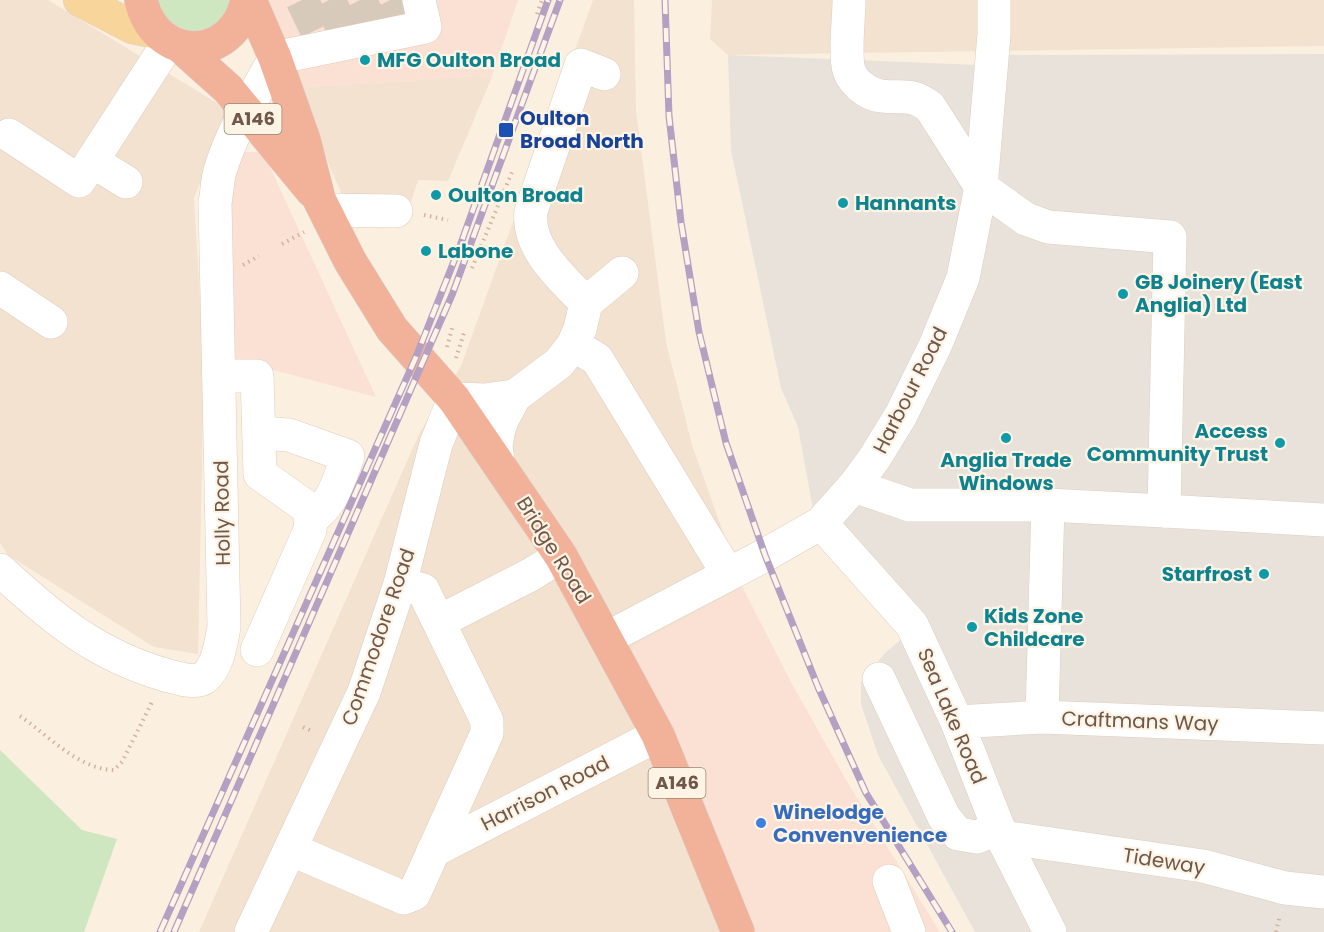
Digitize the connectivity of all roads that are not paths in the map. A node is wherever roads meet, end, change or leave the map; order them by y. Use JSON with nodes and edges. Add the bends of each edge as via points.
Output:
{"nodes":[{"id":1,"x":80,"y":0,"type":"edge"},
{"id":2,"x":141,"y":0,"type":"edge"},
{"id":3,"x":249,"y":0,"type":"edge"},
{"id":4,"x":419,"y":0,"type":"tunnel mouth"},
{"id":5,"x":849,"y":0,"type":"edge"},
{"id":6,"x":994,"y":0,"type":"edge"},
{"id":7,"x":168,"y":40,"type":"junction"},
{"id":8,"x":275,"y":58,"type":"junction"},
{"id":9,"x":604,"y":74,"type":"dead end"},
{"id":10,"x":246,"y":111,"type":"junction"},
{"id":11,"x":9,"y":135,"type":"dead end"},
{"id":12,"x":92,"y":161,"type":"junction"},
{"id":13,"x":126,"y":182,"type":"dead end"},
{"id":14,"x":981,"y":187,"type":"junction"},
{"id":15,"x":322,"y":205,"type":"junction"},
{"id":16,"x":396,"y":211,"type":"dead end"},
{"id":17,"x":622,"y":273,"type":"dead end"},
{"id":18,"x":0,"y":288,"type":"edge"},
{"id":19,"x":586,"y":303,"type":"junction"},
{"id":20,"x":51,"y":321,"type":"dead end"},
{"id":21,"x":573,"y":345,"type":"junction"},
{"id":22,"x":219,"y":376,"type":"junction"},
{"id":23,"x":515,"y":396,"type":"junction"},
{"id":24,"x":454,"y":399,"type":"junction"},
{"id":25,"x":259,"y":433,"type":"junction"},
{"id":26,"x":498,"y":462,"type":"junction"},
{"id":27,"x":854,"y":486,"type":"junction"},
{"id":28,"x":1048,"y":506,"type":"junction"},
{"id":29,"x":1164,"y":511,"type":"junction"},
{"id":30,"x":311,"y":519,"type":"junction"},
{"id":31,"x":1324,"y":520,"type":"edge"},
{"id":32,"x":821,"y":523,"type":"junction"},
{"id":33,"x":561,"y":556,"type":"junction"},
{"id":34,"x":0,"y":570,"type":"edge"},
{"id":35,"x":728,"y":574,"type":"junction"},
{"id":36,"x":400,"y":584,"type":"junction"},
{"id":37,"x":452,"y":615,"type":"dead end"},
{"id":38,"x":607,"y":638,"type":"junction"},
{"id":39,"x":257,"y":650,"type":"dead end"},
{"id":40,"x":879,"y":679,"type":"dead end"},
{"id":41,"x":1042,"y":717,"type":"junction"},
{"id":42,"x":957,"y":722,"type":"junction"},
{"id":43,"x":1324,"y":728,"type":"edge"},
{"id":44,"x":658,"y":735,"type":"junction"},
{"id":45,"x":1000,"y":833,"type":"junction"},
{"id":46,"x":290,"y":849,"type":"junction"},
{"id":47,"x":433,"y":851,"type":"junction"},
{"id":48,"x":889,"y":881,"type":"dead end"},
{"id":49,"x":1324,"y":892,"type":"edge"},
{"id":50,"x":251,"y":932,"type":"edge"},
{"id":51,"x":738,"y":932,"type":"edge"},
{"id":52,"x":909,"y":932,"type":"edge"},
{"id":53,"x":1050,"y":932,"type":"edge"}],
"edges":[{"from":1,"to":7,"type":"main road","via":[[132,27]]},
{"from":2,"to":7,"type":"highway","via":[[145,16]]},
{"from":3,"to":7,"type":"highway","via":[[234,31],[218,43],[200,48]]},
{"from":3,"to":8,"type":"highway","name":"Bridge Road","number":"A146"},
{"from":4,"to":8,"type":"street","via":[[424,27]]},
{"from":5,"to":14,"type":"street","via":[[848,68],[853,78],[868,92],[919,99],[930,107]]},
{"from":6,"to":14,"type":"street","name":"Harbour Road"},
{"from":7,"to":10,"type":"highway","name":"Bridge Road","number":"A146","via":[[213,74]]},
{"from":7,"to":12,"type":"street"},
{"from":8,"to":10,"type":"street","name":"Holly Road"},
{"from":8,"to":15,"type":"highway","name":"Bridge Road","number":"A146"},
{"from":9,"to":19,"type":"street","via":[[582,65],[531,211],[530,230],[535,240]]},
{"from":10,"to":15,"type":"highway","name":"Bridge Road","number":"A146"},
{"from":10,"to":22,"type":"street","name":"Holly Road","via":[[219,174],[215,203]]},
{"from":11,"to":12,"type":"street","via":[[79,181]]},
{"from":12,"to":13,"type":"street"},
{"from":14,"to":27,"type":"street","name":"Harbour Road","via":[[963,278],[935,346],[901,415]]},
{"from":14,"to":29,"type":"street","via":[[1026,219],[1048,227],[1170,237]]},
{"from":15,"to":16,"type":"street"},
{"from":15,"to":24,"type":"highway","name":"Bridge Road","number":"A146","via":[[350,261],[392,329]]},
{"from":17,"to":19,"type":"street"},
{"from":18,"to":20,"type":"street"},
{"from":19,"to":21,"type":"street"},
{"from":21,"to":23,"type":"street","via":[[559,363]]},
{"from":21,"to":35,"type":"street","via":[[597,359]]},
{"from":22,"to":25,"type":"street","via":[[257,376]]},
{"from":22,"to":34,"type":"street","name":"Holly Road","via":[[224,627],[218,658],[204,678],[165,675],[88,642]]},
{"from":23,"to":24,"type":"street"},
{"from":23,"to":26,"type":"street","via":[[498,433]]},
{"from":24,"to":26,"type":"highway","name":"Bridge Road","number":"A146"},
{"from":24,"to":36,"type":"street","name":"Commodore Road","via":[[436,444]]},
{"from":25,"to":30,"type":"street","via":[[260,474],[308,508]]},
{"from":25,"to":30,"type":"street","via":[[289,435],[348,456],[332,497]]},
{"from":26,"to":33,"type":"highway","name":"Bridge Road","number":"A146"},
{"from":27,"to":28,"type":"street","via":[[910,505]]},
{"from":27,"to":32,"type":"street","name":"Harbour Road"},
{"from":28,"to":29,"type":"street"},
{"from":28,"to":41,"type":"street"},
{"from":29,"to":31,"type":"street"},
{"from":30,"to":39,"type":"street","via":[[310,530]]},
{"from":32,"to":35,"type":"street","name":"Harbour Road"},
{"from":32,"to":42,"type":"street","name":"Sea Lake Road","via":[[912,625]]},
{"from":33,"to":37,"type":"street"},
{"from":33,"to":38,"type":"highway","name":"Bridge Road","number":"A146"},
{"from":35,"to":38,"type":"street","name":"Harbour Road"},
{"from":36,"to":46,"type":"street","name":"Commodore Road","via":[[364,692]]},
{"from":36,"to":47,"type":"street","name":"Harrison Road","via":[[423,590],[488,728]]},
{"from":38,"to":44,"type":"highway","name":"Bridge Road","number":"A146"},
{"from":40,"to":45,"type":"street","via":[[944,817],[958,834],[977,837]]},
{"from":41,"to":42,"type":"street","name":"Craftmans Way"},
{"from":41,"to":43,"type":"street","name":"Craftmans Way"},
{"from":42,"to":45,"type":"street","name":"Sea Lake Road"},
{"from":44,"to":47,"type":"street","name":"Harrison Road"},
{"from":44,"to":51,"type":"highway","name":"Bridge Road","number":"A146"},
{"from":45,"to":49,"type":"street","name":"Tideway","via":[[1203,866],[1285,888]]},
{"from":45,"to":53,"type":"street","name":"Sea Lake Road"},
{"from":46,"to":47,"type":"street","name":"Harrison Road","via":[[404,898],[414,894]]},
{"from":46,"to":50,"type":"street","name":"Commodore Road"},
{"from":48,"to":52,"type":"street"}]}
